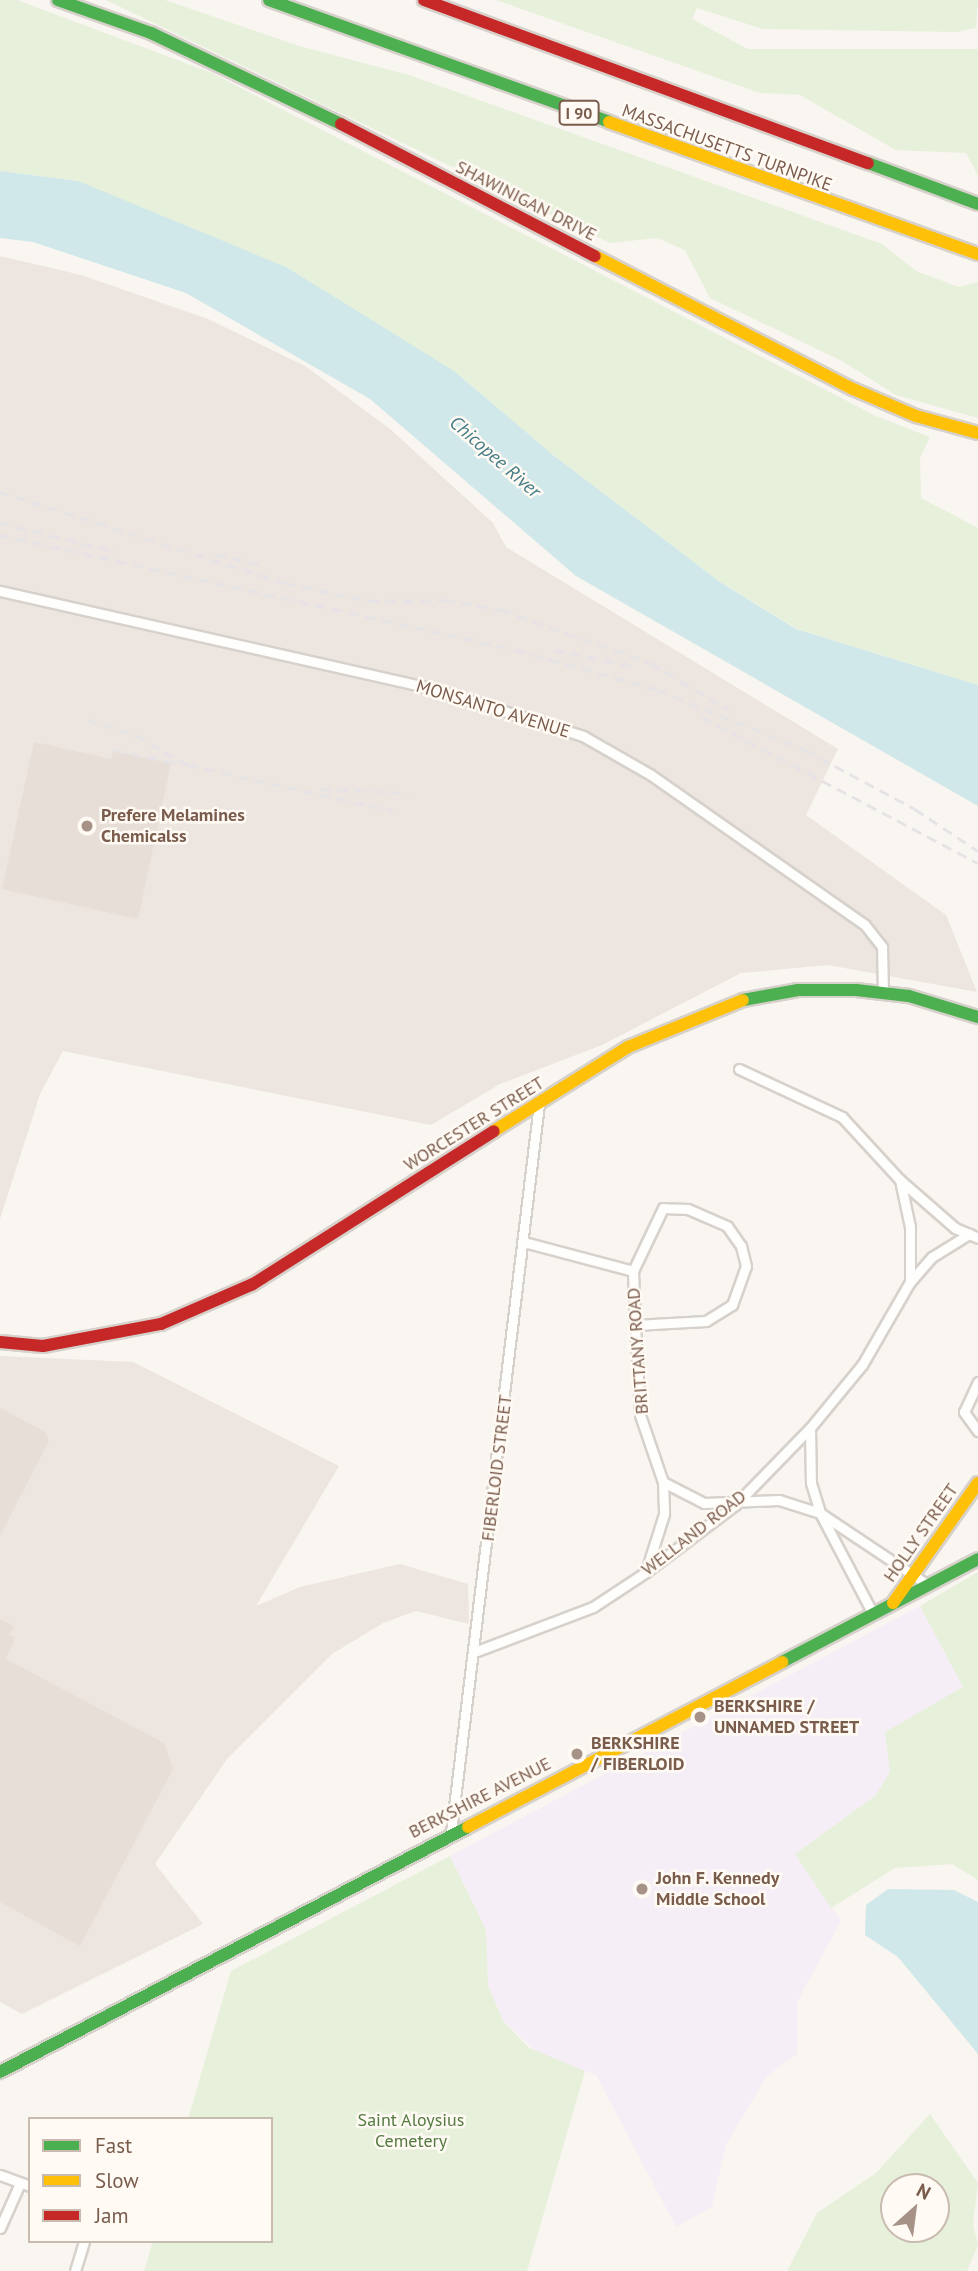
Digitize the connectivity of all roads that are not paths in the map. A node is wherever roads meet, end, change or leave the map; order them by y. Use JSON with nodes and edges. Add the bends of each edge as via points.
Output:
{"nodes":[{"id":1,"x":58,"y":0,"type":"edge"},
{"id":2,"x":269,"y":0,"type":"edge"},
{"id":3,"x":424,"y":0,"type":"edge"},
{"id":4,"x":978,"y":204,"type":"edge"},
{"id":5,"x":978,"y":254,"type":"edge"},
{"id":6,"x":978,"y":433,"type":"edge"},
{"id":7,"x":0,"y":591,"type":"edge"},
{"id":8,"x":883,"y":991,"type":"junction"},
{"id":9,"x":978,"y":1017,"type":"edge"},
{"id":10,"x":739,"y":1069,"type":"dead end"},
{"id":11,"x":539,"y":1104,"type":"junction"},
{"id":12,"x":900,"y":1180,"type":"junction"},
{"id":13,"x":974,"y":1236,"type":"edge"},
{"id":14,"x":524,"y":1242,"type":"junction"},
{"id":15,"x":633,"y":1271,"type":"junction"},
{"id":16,"x":910,"y":1282,"type":"junction"},
{"id":17,"x":635,"y":1325,"type":"junction"},
{"id":18,"x":0,"y":1342,"type":"edge"},
{"id":19,"x":978,"y":1382,"type":"edge"},
{"id":20,"x":810,"y":1429,"type":"junction"},
{"id":21,"x":978,"y":1431,"type":"edge"},
{"id":22,"x":663,"y":1482,"type":"junction"},
{"id":23,"x":978,"y":1483,"type":"edge"},
{"id":24,"x":735,"y":1505,"type":"junction"},
{"id":25,"x":820,"y":1513,"type":"junction"},
{"id":26,"x":978,"y":1559,"type":"edge"},
{"id":27,"x":646,"y":1572,"type":"junction"},
{"id":28,"x":912,"y":1575,"type":"junction"},
{"id":29,"x":928,"y":1585,"type":"junction"},
{"id":30,"x":893,"y":1603,"type":"junction"},
{"id":31,"x":872,"y":1612,"type":"junction"},
{"id":32,"x":477,"y":1651,"type":"junction"},
{"id":33,"x":451,"y":1832,"type":"junction"},
{"id":34,"x":0,"y":2072,"type":"edge"},
{"id":35,"x":0,"y":2175,"type":"edge"},
{"id":36,"x":25,"y":2185,"type":"edge"},
{"id":37,"x":0,"y":2228,"type":"edge"},
{"id":38,"x":83,"y":2243,"type":"edge"},
{"id":39,"x":75,"y":2271,"type":"edge"}],
"edges":[{"from":1,"to":6,"type":"main road","name":"SHAWINIGAN DRIVE","via":[[151,33],[267,86],[863,394],[916,416]]},
{"from":2,"to":5,"type":"main road","name":"MASSACHUSETTS TURNPIKE","number":"I 90"},
{"from":3,"to":4,"type":"main road","name":"MASSACHUSETTS TURNPIKE"},
{"from":7,"to":8,"type":"street","name":"MONSANTO AVENUE","via":[[434,689],[583,736],[652,775],[865,925],[882,947]]},
{"from":8,"to":9,"type":"main road","name":"WORCESTER STREET"},
{"from":8,"to":11,"type":"main road","name":"WORCESTER STREET","via":[[806,989],[724,1004],[637,1041]]},
{"from":10,"to":12,"type":"street","via":[[842,1117]]},
{"from":11,"to":14,"type":"street","name":"FIBERLOID STREET"},
{"from":11,"to":18,"type":"main road","name":"WORCESTER STREET","via":[[242,1289],[161,1324],[43,1346]]},
{"from":12,"to":13,"type":"street"},
{"from":12,"to":16,"type":"street","name":"WELLAND ROAD","via":[[911,1227]]},
{"from":13,"to":16,"type":"street","name":"WELLAND ROAD","via":[[932,1257]]},
{"from":14,"to":15,"type":"street"},
{"from":14,"to":32,"type":"street","name":"FIBERLOID STREET"},
{"from":15,"to":17,"type":"street","name":"BRITTANY ROAD"},
{"from":15,"to":17,"type":"street","name":"BRITTANY ROAD","via":[[658,1213],[673,1206],[727,1226],[741,1246],[743,1288],[732,1305],[706,1321]]},
{"from":16,"to":20,"type":"street","name":"WELLAND ROAD","via":[[862,1365]]},
{"from":17,"to":22,"type":"street","name":"BRITTANY ROAD","via":[[640,1415]]},
{"from":19,"to":21,"type":"street","via":[[964,1412]]},
{"from":20,"to":24,"type":"street","name":"WELLAND ROAD"},
{"from":20,"to":25,"type":"street","via":[[811,1483]]},
{"from":22,"to":24,"type":"street","via":[[688,1499]]},
{"from":22,"to":27,"type":"street","name":"BRITTANY ROAD","via":[[664,1514]]},
{"from":23,"to":28,"type":"main road","name":"HOLLY STREET"},
{"from":24,"to":25,"type":"street","via":[[779,1500]]},
{"from":24,"to":27,"type":"street","name":"WELLAND ROAD"},
{"from":25,"to":28,"type":"street"},
{"from":25,"to":31,"type":"street"},
{"from":26,"to":29,"type":"main road","name":"BERKSHIRE AVENUE"},
{"from":27,"to":32,"type":"street","name":"WELLAND ROAD","via":[[593,1607]]},
{"from":28,"to":29,"type":"street"},
{"from":28,"to":30,"type":"main road","name":"HOLLY STREET"},
{"from":29,"to":30,"type":"main road","name":"BERKSHIRE AVENUE"},
{"from":30,"to":31,"type":"main road","name":"BERKSHIRE AVENUE"},
{"from":31,"to":33,"type":"main road","name":"BERKSHIRE AVENUE"},
{"from":32,"to":33,"type":"street","name":"FIBERLOID STREET"},
{"from":33,"to":34,"type":"main road","name":"BERKSHIRE AVENUE"},
{"from":35,"to":36,"type":"street"},
{"from":36,"to":37,"type":"street"},
{"from":38,"to":39,"type":"street"}]}
